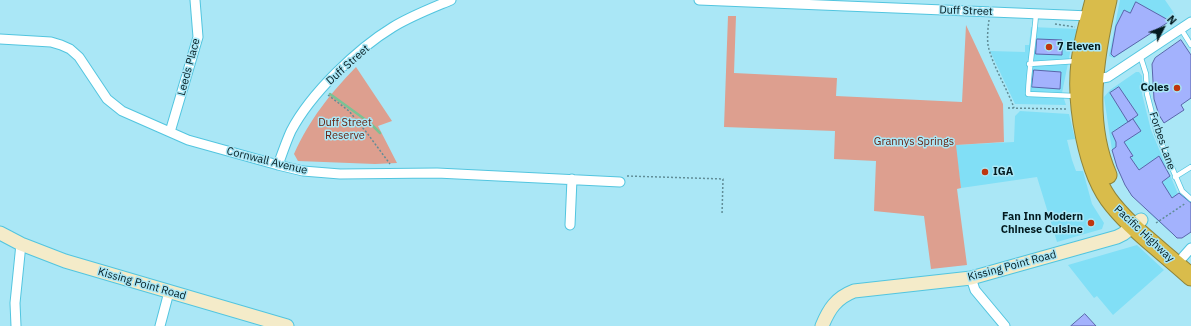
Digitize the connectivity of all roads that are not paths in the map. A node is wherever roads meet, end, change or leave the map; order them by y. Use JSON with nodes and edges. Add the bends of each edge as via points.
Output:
{"nodes":[{"id":1,"x":195,"y":0,"type":"edge"},
{"id":2,"x":451,"y":0,"type":"edge"},
{"id":3,"x":698,"y":0,"type":"edge"},
{"id":4,"x":718,"y":0,"type":"edge"},
{"id":5,"x":1094,"y":0,"type":"edge"},
{"id":6,"x":1108,"y":0,"type":"edge"},
{"id":7,"x":1036,"y":14,"type":"junction"},
{"id":8,"x":1090,"y":16,"type":"junction"},
{"id":9,"x":1191,"y":22,"type":"edge"},
{"id":10,"x":1181,"y":29,"type":"junction"},
{"id":11,"x":0,"y":39,"type":"edge"},
{"id":12,"x":1191,"y":45,"type":"edge"},
{"id":13,"x":1140,"y":55,"type":"junction"},
{"id":14,"x":1080,"y":61,"type":"junction"},
{"id":15,"x":1029,"y":64,"type":"junction"},
{"id":16,"x":1080,"y":91,"type":"junction"},
{"id":17,"x":170,"y":132,"type":"junction"},
{"id":18,"x":278,"y":165,"type":"junction"},
{"id":19,"x":1191,"y":167,"type":"edge"},
{"id":20,"x":1175,"y":177,"type":"junction"},
{"id":21,"x":572,"y":179,"type":"junction"},
{"id":22,"x":620,"y":182,"type":"road end"},
{"id":23,"x":1191,"y":200,"type":"edge"},
{"id":24,"x":1144,"y":223,"type":"junction"},
{"id":25,"x":570,"y":225,"type":"dead end"},
{"id":26,"x":0,"y":233,"type":"edge"},
{"id":27,"x":21,"y":244,"type":"junction"},
{"id":28,"x":1188,"y":256,"type":"edge"},
{"id":29,"x":1191,"y":277,"type":"edge"},
{"id":30,"x":971,"y":278,"type":"junction"},
{"id":31,"x":169,"y":292,"type":"junction"},
{"id":32,"x":16,"y":326,"type":"edge"},
{"id":33,"x":160,"y":326,"type":"edge"},
{"id":34,"x":287,"y":326,"type":"edge"},
{"id":35,"x":822,"y":326,"type":"edge"},
{"id":36,"x":1005,"y":326,"type":"edge"}],
"edges":[{"from":1,"to":17,"type":"street","name":"Leeds Place","via":[[198,37]]},
{"from":2,"to":18,"type":"street","name":"Duff Street","via":[[393,27],[343,67],[302,112]]},
{"from":3,"to":4,"type":"street","name":"Duff Street"},
{"from":4,"to":7,"type":"street","name":"Duff Street"},
{"from":5,"to":8,"type":"highway","name":"Pacific Highway"},
{"from":6,"to":16,"type":"highway","name":"Pacific Highway","via":[[1095,62]]},
{"from":7,"to":8,"type":"street","name":"Duff Street"},
{"from":7,"to":15,"type":"lane","via":[[1034,47]]},
{"from":8,"to":14,"type":"highway","name":"Pacific Highway"},
{"from":9,"to":10,"type":"street"},
{"from":10,"to":12,"type":"lane"},
{"from":10,"to":13,"type":"street"},
{"from":11,"to":17,"type":"street","name":"Cornwall Avenue","via":[[51,42],[70,49],[84,63],[113,106]]},
{"from":13,"to":16,"type":"street","via":[[1108,77]]},
{"from":13,"to":20,"type":"lane","name":"Forbes Lane","via":[[1157,133]]},
{"from":14,"to":15,"type":"lane"},
{"from":14,"to":16,"type":"highway","name":"Pacific Highway"},
{"from":15,"to":16,"type":"lane","via":[[1028,94]]},
{"from":16,"to":24,"type":"highway","name":"Pacific Highway","via":[[1088,151],[1102,188],[1112,205]]},
{"from":17,"to":18,"type":"street","name":"Cornwall Avenue","via":[[188,140]]},
{"from":18,"to":21,"type":"street","name":"Cornwall Avenue","via":[[303,171],[340,174],[437,173]]},
{"from":19,"to":20,"type":"lane"},
{"from":20,"to":23,"type":"lane","name":"Forbes Lane","via":[[1182,191]]},
{"from":21,"to":22,"type":"street","name":"Cornwall Avenue"},
{"from":21,"to":25,"type":"street"},
{"from":24,"to":28,"type":"highway","name":"Pacific Highway"},
{"from":24,"to":29,"type":"highway","name":"Pacific Highway"},
{"from":24,"to":30,"type":"main road","name":"Kissing Point Road","via":[[1106,241]]},
{"from":26,"to":27,"type":"main road","name":"Kissing Point Road"},
{"from":27,"to":31,"type":"main road","name":"Kissing Point Road","via":[[65,261]]},
{"from":27,"to":32,"type":"street","via":[[15,303]]},
{"from":30,"to":35,"type":"main road","name":"Kissing Point Road","via":[[854,291],[835,301]]},
{"from":30,"to":36,"type":"street","via":[[975,290]]},
{"from":31,"to":33,"type":"street"},
{"from":31,"to":34,"type":"main road","name":"Kissing Point Road"}]}
